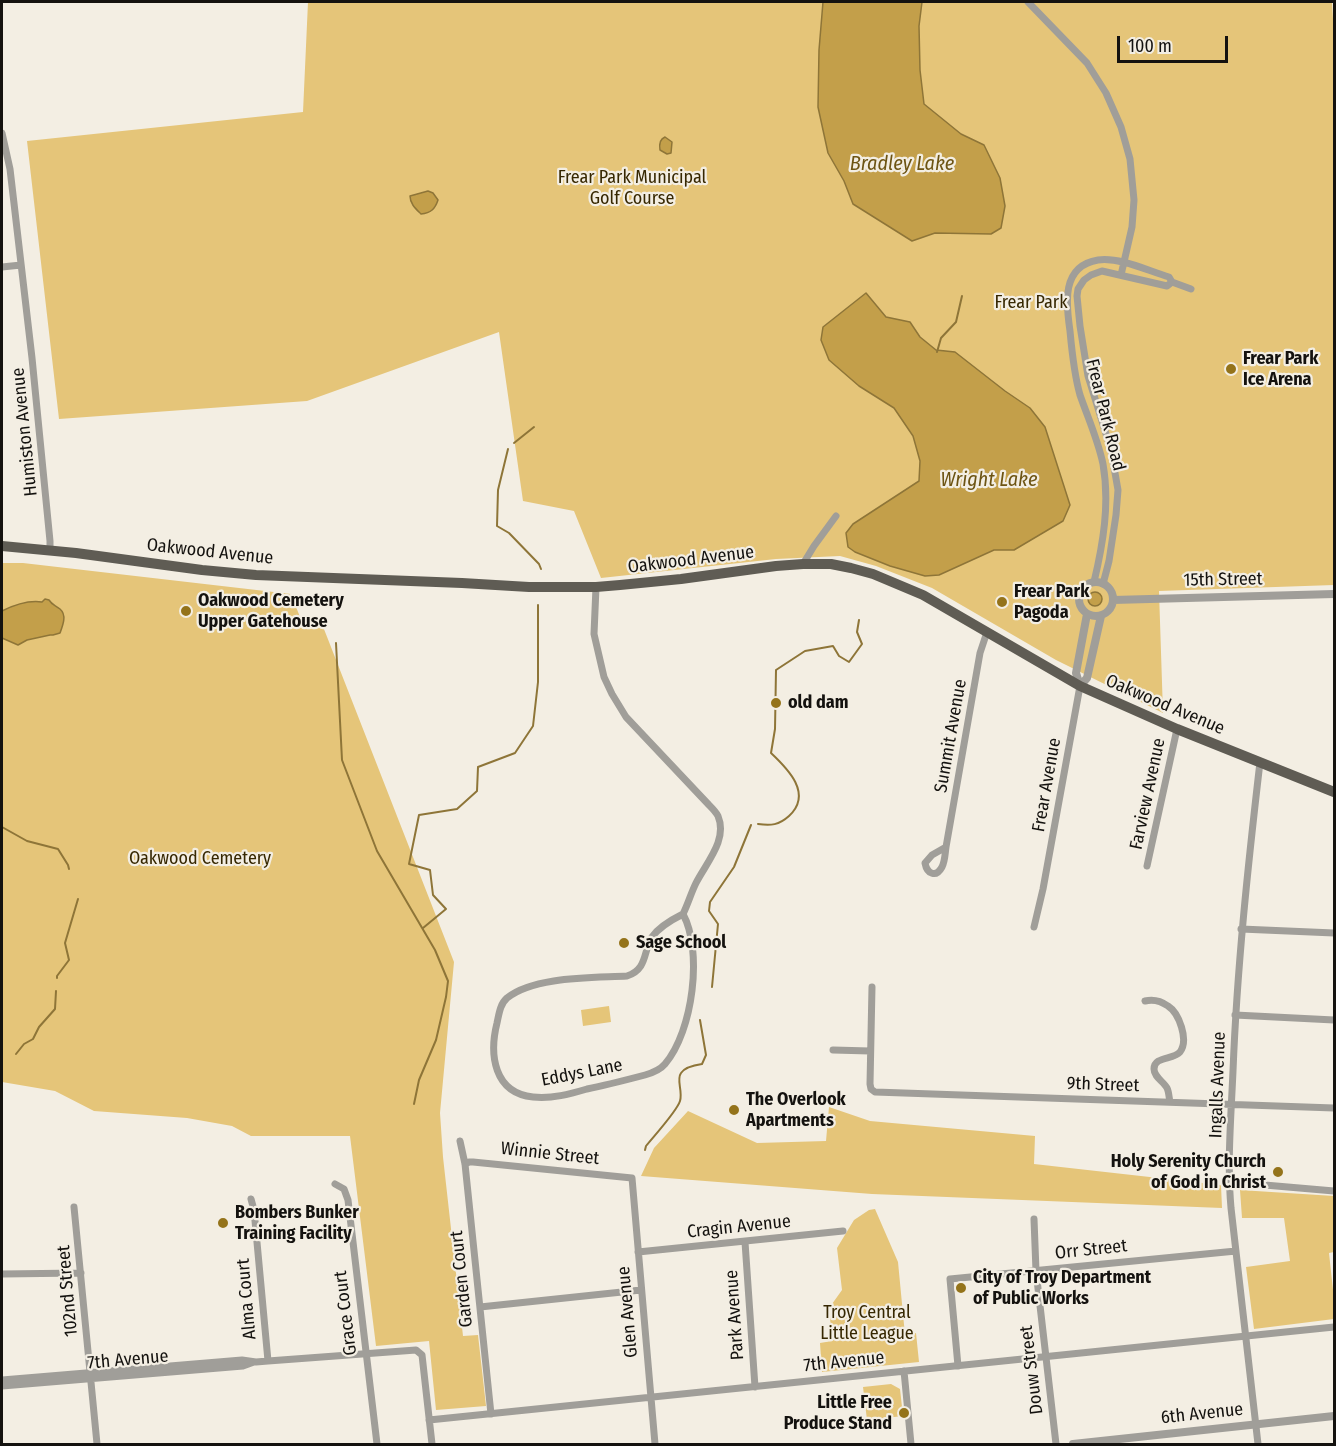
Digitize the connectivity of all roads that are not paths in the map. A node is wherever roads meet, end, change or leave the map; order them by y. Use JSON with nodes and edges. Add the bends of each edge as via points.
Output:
{"nodes":[{"id":1,"x":1028,"y":2,"type":"edge"},
{"id":2,"x":2,"y":132,"type":"edge"},
{"id":3,"x":1124,"y":262,"type":"junction"},
{"id":4,"x":21,"y":265,"type":"junction"},
{"id":5,"x":2,"y":267,"type":"edge"},
{"id":6,"x":1121,"y":275,"type":"junction"},
{"id":7,"x":1172,"y":282,"type":"junction"},
{"id":8,"x":1191,"y":289,"type":"dead end"},
{"id":9,"x":836,"y":516,"type":"dead end"},
{"id":10,"x":2,"y":546,"type":"edge"},
{"id":11,"x":50,"y":550,"type":"junction"},
{"id":12,"x":802,"y":564,"type":"junction"},
{"id":13,"x":1098,"y":583,"type":"junction"},
{"id":14,"x":597,"y":587,"type":"junction"},
{"id":15,"x":1335,"y":594,"type":"edge"},
{"id":16,"x":1113,"y":600,"type":"junction"},
{"id":17,"x":1087,"y":614,"type":"junction"},
{"id":18,"x":1101,"y":616,"type":"junction"},
{"id":19,"x":987,"y":632,"type":"junction"},
{"id":20,"x":1080,"y":686,"type":"junction"},
{"id":21,"x":1177,"y":729,"type":"junction"},
{"id":22,"x":1260,"y":762,"type":"junction"},
{"id":23,"x":1335,"y":792,"type":"edge"},
{"id":24,"x":946,"y":847,"type":"dead end"},
{"id":25,"x":1147,"y":866,"type":"dead end"},
{"id":26,"x":683,"y":914,"type":"junction"},
{"id":27,"x":1034,"y":927,"type":"dead end"},
{"id":28,"x":1241,"y":929,"type":"junction"},
{"id":29,"x":1335,"y":933,"type":"edge"},
{"id":30,"x":872,"y":987,"type":"dead end"},
{"id":31,"x":1145,"y":1001,"type":"dead end"},
{"id":32,"x":1235,"y":1015,"type":"junction"},
{"id":33,"x":1335,"y":1020,"type":"edge"},
{"id":34,"x":833,"y":1050,"type":"dead end"},
{"id":35,"x":870,"y":1051,"type":"junction"},
{"id":36,"x":1170,"y":1102,"type":"junction"},
{"id":37,"x":1231,"y":1104,"type":"junction"},
{"id":38,"x":1335,"y":1108,"type":"edge"},
{"id":39,"x":460,"y":1142,"type":"dead end"},
{"id":40,"x":465,"y":1164,"type":"junction"},
{"id":41,"x":632,"y":1178,"type":"joint"},
{"id":42,"x":1230,"y":1182,"type":"junction"},
{"id":43,"x":335,"y":1184,"type":"dead end"},
{"id":44,"x":1335,"y":1191,"type":"edge"},
{"id":45,"x":251,"y":1199,"type":"dead end"},
{"id":46,"x":75,"y":1207,"type":"dead end"},
{"id":47,"x":1034,"y":1219,"type":"dead end"},
{"id":48,"x":843,"y":1232,"type":"dead end"},
{"id":49,"x":745,"y":1242,"type":"junction"},
{"id":50,"x":1236,"y":1251,"type":"junction"},
{"id":51,"x":638,"y":1252,"type":"junction"},
{"id":52,"x":1036,"y":1271,"type":"junction"},
{"id":53,"x":81,"y":1273,"type":"junction"},
{"id":54,"x":2,"y":1274,"type":"edge"},
{"id":55,"x":641,"y":1290,"type":"junction"},
{"id":56,"x":480,"y":1307,"type":"junction"},
{"id":57,"x":1335,"y":1327,"type":"edge"},
{"id":58,"x":1246,"y":1336,"type":"junction"},
{"id":59,"x":366,"y":1354,"type":"junction"},
{"id":60,"x":1046,"y":1357,"type":"junction"},
{"id":61,"x":268,"y":1361,"type":"junction"},
{"id":62,"x":958,"y":1366,"type":"junction"},
{"id":63,"x":904,"y":1371,"type":"junction"},
{"id":64,"x":91,"y":1375,"type":"junction"},
{"id":65,"x":2,"y":1380,"type":"edge"},
{"id":66,"x":2,"y":1386,"type":"edge"},
{"id":67,"x":756,"y":1387,"type":"junction"},
{"id":68,"x":650,"y":1397,"type":"junction"},
{"id":69,"x":491,"y":1414,"type":"junction"},
{"id":70,"x":1335,"y":1416,"type":"edge"},
{"id":71,"x":429,"y":1420,"type":"junction"},
{"id":72,"x":1256,"y":1425,"type":"junction"},
{"id":73,"x":97,"y":1444,"type":"edge"},
{"id":74,"x":377,"y":1444,"type":"edge"},
{"id":75,"x":432,"y":1444,"type":"edge"},
{"id":76,"x":655,"y":1444,"type":"edge"},
{"id":77,"x":911,"y":1444,"type":"edge"},
{"id":78,"x":1056,"y":1444,"type":"edge"},
{"id":79,"x":1073,"y":1444,"type":"edge"},
{"id":80,"x":1258,"y":1444,"type":"edge"}],
"edges":[{"from":1,"to":3,"type":"street","via":[[1087,63],[1121,127],[1130,159],[1134,200]]},
{"from":2,"to":4,"type":"street","name":"Humiston Avenue"},
{"from":3,"to":6,"type":"street"},
{"from":3,"to":7,"type":"street","name":"Frear Park Road","via":[[1169,277]]},
{"from":3,"to":13,"type":"street","name":"Frear Park Road","via":[[1096,261],[1080,268],[1071,279],[1066,298],[1077,383],[1105,478]]},
{"from":4,"to":5,"type":"street"},
{"from":4,"to":11,"type":"street","name":"Humiston Avenue"},
{"from":6,"to":7,"type":"street","name":"Frear Park Road","via":[[1167,286]]},
{"from":6,"to":13,"type":"street","name":"Frear Park Road","via":[[1102,271],[1091,274],[1081,282],[1077,296],[1088,376],[1111,450],[1118,490],[1109,561]]},
{"from":7,"to":8,"type":"street","name":"Frear Park Road"},
{"from":9,"to":12,"type":"street"},
{"from":10,"to":11,"type":"main road","name":"Oakwood Avenue"},
{"from":11,"to":14,"type":"main road","name":"Oakwood Avenue","via":[[256,575]]},
{"from":12,"to":14,"type":"main road","name":"Oakwood Avenue"},
{"from":12,"to":19,"type":"main road","name":"Oakwood Avenue","via":[[831,564],[873,574],[923,595]]},
{"from":13,"to":16,"type":"street","via":[[1110,590]]},
{"from":13,"to":17,"type":"street","via":[[1084,587],[1079,596],[1080,606]]},
{"from":14,"to":26,"type":"street","via":[[594,633],[604,677],[612,693],[626,717],[709,805],[719,821],[720,835],[713,854]]},
{"from":15,"to":16,"type":"street","name":"15th Street"},
{"from":16,"to":18,"type":"street"},
{"from":17,"to":18,"type":"street"},
{"from":17,"to":20,"type":"street","via":[[1076,673]]},
{"from":18,"to":20,"type":"street","via":[[1087,678]]},
{"from":19,"to":20,"type":"main road","name":"Oakwood Avenue"},
{"from":19,"to":24,"type":"street","name":"Summit Avenue"},
{"from":20,"to":21,"type":"main road","name":"Oakwood Avenue"},
{"from":20,"to":27,"type":"street","name":"Frear Avenue"},
{"from":21,"to":22,"type":"main road","name":"Oakwood Avenue"},
{"from":21,"to":25,"type":"street","name":"Farview Avenue"},
{"from":22,"to":23,"type":"main road","name":"Oakwood Avenue"},
{"from":22,"to":28,"type":"street","name":"Ingalls Avenue"},
{"from":26,"to":26,"type":"street","name":"Eddys Lane","via":[[652,937],[645,958],[633,974],[557,980],[508,998],[500,1010],[495,1033],[495,1063],[506,1085],[516,1093],[533,1097],[562,1095],[645,1075],[665,1064],[685,1023],[694,971],[689,925]]},
{"from":28,"to":29,"type":"street"},
{"from":28,"to":32,"type":"street","name":"Ingalls Avenue"},
{"from":30,"to":35,"type":"street"},
{"from":31,"to":36,"type":"street","via":[[1155,1000],[1170,1007],[1183,1034],[1182,1050],[1154,1066],[1155,1074],[1168,1089]]},
{"from":32,"to":33,"type":"street"},
{"from":32,"to":37,"type":"street","name":"Ingalls Avenue"},
{"from":34,"to":35,"type":"street"},
{"from":35,"to":36,"type":"street","name":"9th Street","via":[[871,1089],[875,1092]]},
{"from":36,"to":37,"type":"street","name":"9th Street"},
{"from":37,"to":38,"type":"street","name":"9th Street"},
{"from":37,"to":42,"type":"street","name":"Ingalls Avenue"},
{"from":39,"to":40,"type":"street","name":"Garden Court"},
{"from":40,"to":41,"type":"street","name":"Winnie Street"},
{"from":40,"to":56,"type":"street","name":"Garden Court"},
{"from":41,"to":51,"type":"street","name":"Glen Avenue"},
{"from":42,"to":44,"type":"street"},
{"from":42,"to":50,"type":"street","name":"Ingalls Avenue"},
{"from":43,"to":59,"type":"street","name":"Grace Court","via":[[344,1189],[348,1200]]},
{"from":45,"to":61,"type":"street","name":"Alma Court"},
{"from":46,"to":53,"type":"street","name":"102nd Street"},
{"from":47,"to":52,"type":"street","name":"Douw Street"},
{"from":48,"to":49,"type":"street","name":"Cragin Avenue"},
{"from":49,"to":51,"type":"street","name":"Cragin Avenue"},
{"from":49,"to":67,"type":"street","name":"Park Avenue"},
{"from":50,"to":52,"type":"street","name":"Orr Street"},
{"from":50,"to":58,"type":"street","name":"Ingalls Avenue"},
{"from":51,"to":55,"type":"street","name":"Glen Avenue"},
{"from":52,"to":60,"type":"street","name":"Douw Street"},
{"from":52,"to":62,"type":"street","name":"Orr Street","via":[[950,1279]]},
{"from":53,"to":54,"type":"street"},
{"from":53,"to":64,"type":"street","name":"102nd Street"},
{"from":55,"to":56,"type":"street"},
{"from":55,"to":68,"type":"street","name":"Glen Avenue"},
{"from":56,"to":69,"type":"street","name":"Garden Court"},
{"from":57,"to":58,"type":"street","name":"7th Avenue"},
{"from":58,"to":60,"type":"street","name":"7th Avenue"},
{"from":58,"to":72,"type":"street","name":"Ingalls Avenue"},
{"from":59,"to":61,"type":"street","name":"7th Avenue"},
{"from":59,"to":71,"type":"street","name":"7th Avenue","via":[[416,1350],[422,1355]]},
{"from":59,"to":74,"type":"street","name":"Grace Court"},
{"from":60,"to":62,"type":"street","name":"7th Avenue"},
{"from":60,"to":78,"type":"street","name":"Douw Street"},
{"from":61,"to":64,"type":"street","name":"7th Avenue","via":[[243,1366]]},
{"from":62,"to":63,"type":"street","name":"7th Avenue"},
{"from":63,"to":67,"type":"street","name":"7th Avenue"},
{"from":63,"to":77,"type":"street"},
{"from":64,"to":65,"type":"street","name":"7th Avenue"},
{"from":64,"to":66,"type":"street","name":"7th Avenue"},
{"from":64,"to":73,"type":"street","name":"102nd Street"},
{"from":67,"to":68,"type":"street","name":"7th Avenue"},
{"from":68,"to":69,"type":"street","name":"7th Avenue"},
{"from":68,"to":76,"type":"street","name":"Glen Avenue"},
{"from":69,"to":71,"type":"street","name":"7th Avenue"},
{"from":70,"to":72,"type":"street","name":"6th Avenue"},
{"from":71,"to":75,"type":"street"},
{"from":72,"to":79,"type":"street","name":"6th Avenue"},
{"from":72,"to":80,"type":"street","name":"Ingalls Avenue"}]}
